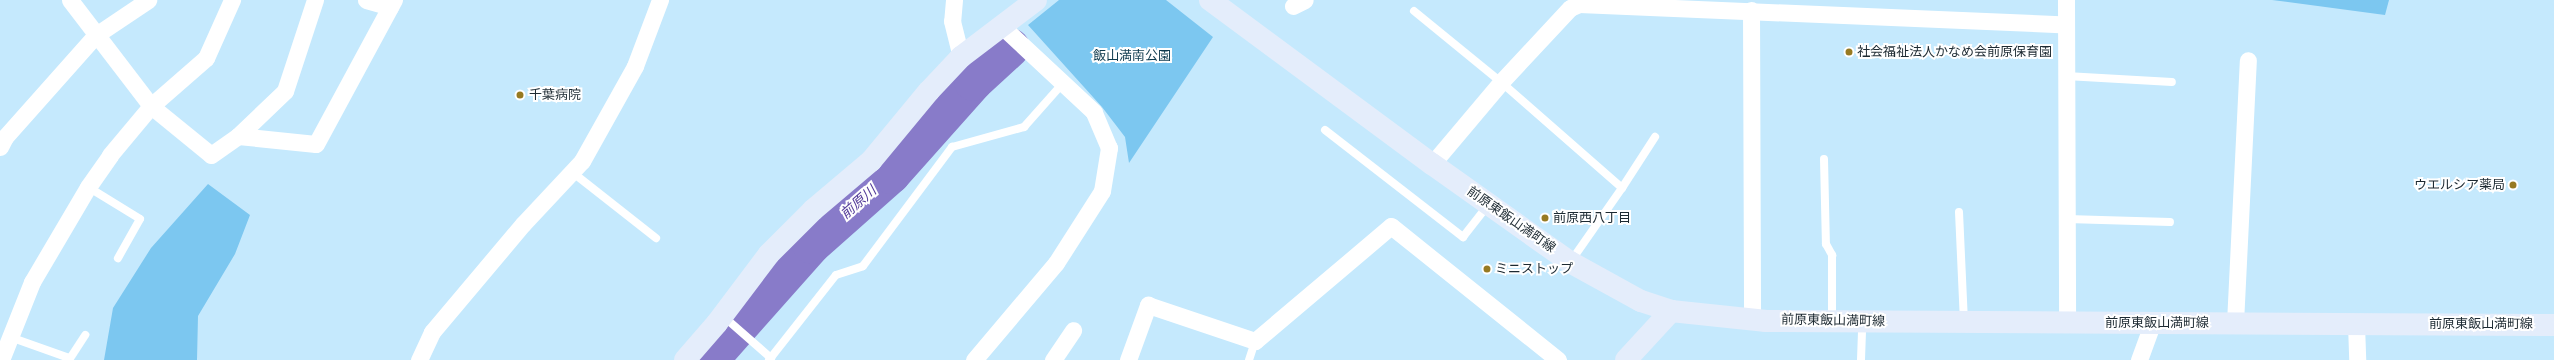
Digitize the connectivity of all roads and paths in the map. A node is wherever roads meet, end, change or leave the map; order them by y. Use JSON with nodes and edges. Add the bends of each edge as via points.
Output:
{"nodes":[{"id":1,"x":70,"y":0,"type":"edge"},
{"id":2,"x":148,"y":0,"type":"edge"},
{"id":3,"x":232,"y":0,"type":"edge"},
{"id":4,"x":314,"y":0,"type":"edge"},
{"id":5,"x":366,"y":0,"type":"edge"},
{"id":6,"x":660,"y":0,"type":"edge"},
{"id":7,"x":954,"y":0,"type":"edge"},
{"id":8,"x":1036,"y":0,"type":"edge"},
{"id":9,"x":1210,"y":0,"type":"edge"},
{"id":10,"x":2066,"y":0,"type":"edge"},
{"id":11,"x":392,"y":3,"type":"edge"},
{"id":12,"x":1751,"y":10,"type":"junction"},
{"id":13,"x":1414,"y":11,"type":"dead end"},
{"id":14,"x":2066,"y":24,"type":"junction"},
{"id":15,"x":1003,"y":27,"type":"junction"},
{"id":16,"x":96,"y":35,"type":"junction"},
{"id":17,"x":961,"y":57,"type":"junction"},
{"id":18,"x":2248,"y":60,"type":"dead end"},
{"id":19,"x":2066,"y":76,"type":"junction"},
{"id":20,"x":1501,"y":82,"type":"junction"},
{"id":21,"x":2172,"y":82,"type":"dead end"},
{"id":22,"x":1063,"y":83,"type":"junction"},
{"id":23,"x":151,"y":106,"type":"junction"},
{"id":24,"x":1326,"y":130,"type":"dead end"},
{"id":25,"x":238,"y":136,"type":"junction"},
{"id":26,"x":1655,"y":137,"type":"dead end"},
{"id":27,"x":0,"y":147,"type":"edge"},
{"id":28,"x":1824,"y":159,"type":"dead end"},
{"id":29,"x":1432,"y":164,"type":"junction"},
{"id":30,"x":572,"y":172,"type":"junction"},
{"id":31,"x":88,"y":187,"type":"junction"},
{"id":32,"x":1622,"y":188,"type":"junction"},
{"id":33,"x":1488,"y":205,"type":"junction"},
{"id":34,"x":1959,"y":212,"type":"dead end"},
{"id":35,"x":2067,"y":219,"type":"junction"},
{"id":36,"x":2170,"y":222,"type":"dead end"},
{"id":37,"x":656,"y":238,"type":"dead end"},
{"id":38,"x":118,"y":258,"type":"dead end"},
{"id":39,"x":1570,"y":262,"type":"junction"},
{"id":40,"x":1671,"y":311,"type":"junction"},
{"id":41,"x":723,"y":316,"type":"junction"},
{"id":42,"x":1752,"y":319,"type":"junction"},
{"id":43,"x":1832,"y":321,"type":"junction"},
{"id":44,"x":1862,"y":322,"type":"junction"},
{"id":45,"x":1964,"y":322,"type":"junction"},
{"id":46,"x":2067,"y":323,"type":"junction"},
{"id":47,"x":2235,"y":323,"type":"junction"},
{"id":48,"x":2152,"y":324,"type":"junction"},
{"id":49,"x":2356,"y":324,"type":"junction"},
{"id":50,"x":2554,"y":325,"type":"edge"},
{"id":51,"x":1073,"y":330,"type":"dead end"},
{"id":52,"x":85,"y":335,"type":"dead end"},
{"id":53,"x":10,"y":337,"type":"junction"},
{"id":54,"x":1255,"y":341,"type":"junction"},
{"id":55,"x":69,"y":359,"type":"edge"},
{"id":56,"x":770,"y":359,"type":"edge"},
{"id":57,"x":1,"y":360,"type":"edge"},
{"id":58,"x":419,"y":360,"type":"edge"},
{"id":59,"x":685,"y":360,"type":"edge"},
{"id":60,"x":974,"y":360,"type":"edge"},
{"id":61,"x":1052,"y":360,"type":"edge"},
{"id":62,"x":1128,"y":360,"type":"edge"},
{"id":63,"x":1249,"y":360,"type":"edge"},
{"id":64,"x":1558,"y":360,"type":"edge"},
{"id":65,"x":1626,"y":360,"type":"edge"},
{"id":66,"x":1861,"y":360,"type":"edge"},
{"id":67,"x":2139,"y":360,"type":"edge"},
{"id":68,"x":2357,"y":360,"type":"edge"}],
"edges":[{"from":1,"to":16,"type":"street"},
{"from":2,"to":16,"type":"street"},
{"from":3,"to":23,"type":"street","via":[[206,58]]},
{"from":4,"to":25,"type":"street","via":[[285,91]]},
{"from":5,"to":11,"type":"street"},
{"from":6,"to":30,"type":"street","via":[[635,66],[582,161]]},
{"from":7,"to":17,"type":"street","via":[[952,21]]},
{"from":8,"to":15,"type":"street"},
{"from":9,"to":29,"type":"street","name":"前原東飯山満町線"},
{"from":10,"to":14,"type":"street"},
{"from":11,"to":25,"type":"street","via":[[316,144]]},
{"from":12,"to":14,"type":"street"},
{"from":12,"to":20,"type":"street","via":[[1579,4],[1570,8]]},
{"from":12,"to":42,"type":"street"},
{"from":13,"to":20,"type":"lane"},
{"from":14,"to":19,"type":"street"},
{"from":15,"to":17,"type":"street"},
{"from":15,"to":22,"type":"street"},
{"from":16,"to":23,"type":"street"},
{"from":16,"to":27,"type":"street","via":[[5,137]]},
{"from":17,"to":41,"type":"street","via":[[929,91],[872,161],[813,210],[769,254]]},
{"from":18,"to":47,"type":"street"},
{"from":19,"to":21,"type":"lane"},
{"from":19,"to":35,"type":"street"},
{"from":20,"to":29,"type":"street"},
{"from":20,"to":32,"type":"lane"},
{"from":22,"to":56,"type":"lane","via":[[1024,127],[952,147],[862,266],[836,275]]},
{"from":22,"to":60,"type":"street","via":[[1094,112],[1109,148],[1102,191],[1056,263]]},
{"from":23,"to":25,"type":"street","via":[[211,154]]},
{"from":23,"to":31,"type":"street"},
{"from":24,"to":33,"type":"lane","via":[[1463,237]]},
{"from":26,"to":32,"type":"lane"},
{"from":28,"to":43,"type":"lane","via":[[1826,244],[1832,255]]},
{"from":29,"to":33,"type":"street","name":"前原東飯山満町線"},
{"from":30,"to":37,"type":"lane"},
{"from":30,"to":58,"type":"street","via":[[523,224],[432,332]]},
{"from":31,"to":38,"type":"lane","via":[[140,219]]},
{"from":31,"to":53,"type":"street","via":[[32,282]]},
{"from":32,"to":39,"type":"lane"},
{"from":33,"to":39,"type":"street","name":"前原東飯山満町線"},
{"from":34,"to":45,"type":"lane"},
{"from":35,"to":36,"type":"lane"},
{"from":35,"to":46,"type":"street"},
{"from":39,"to":40,"type":"street","name":"前原東飯山満町線","via":[[1641,301]]},
{"from":40,"to":42,"type":"street","name":"前原東飯山満町線"},
{"from":40,"to":65,"type":"street"},
{"from":41,"to":56,"type":"lane"},
{"from":41,"to":59,"type":"street"},
{"from":42,"to":43,"type":"street","name":"前原東飯山満町線"},
{"from":43,"to":44,"type":"street","name":"前原東飯山満町線"},
{"from":44,"to":45,"type":"street","name":"前原東飯山満町線"},
{"from":44,"to":66,"type":"lane"},
{"from":45,"to":46,"type":"street","name":"前原東飯山満町線"},
{"from":46,"to":48,"type":"street","name":"前原東飯山満町線"},
{"from":47,"to":48,"type":"street","name":"前原東飯山満町線"},
{"from":47,"to":49,"type":"street","name":"前原東飯山満町線"},
{"from":48,"to":67,"type":"street"},
{"from":49,"to":50,"type":"street","name":"前原東飯山満町線"},
{"from":49,"to":68,"type":"street"},
{"from":51,"to":61,"type":"street"},
{"from":52,"to":55,"type":"lane"},
{"from":53,"to":55,"type":"lane"},
{"from":53,"to":57,"type":"street"},
{"from":54,"to":62,"type":"street","via":[[1148,305]]},
{"from":54,"to":63,"type":"lane"},
{"from":54,"to":64,"type":"street","via":[[1391,226]]}]}
